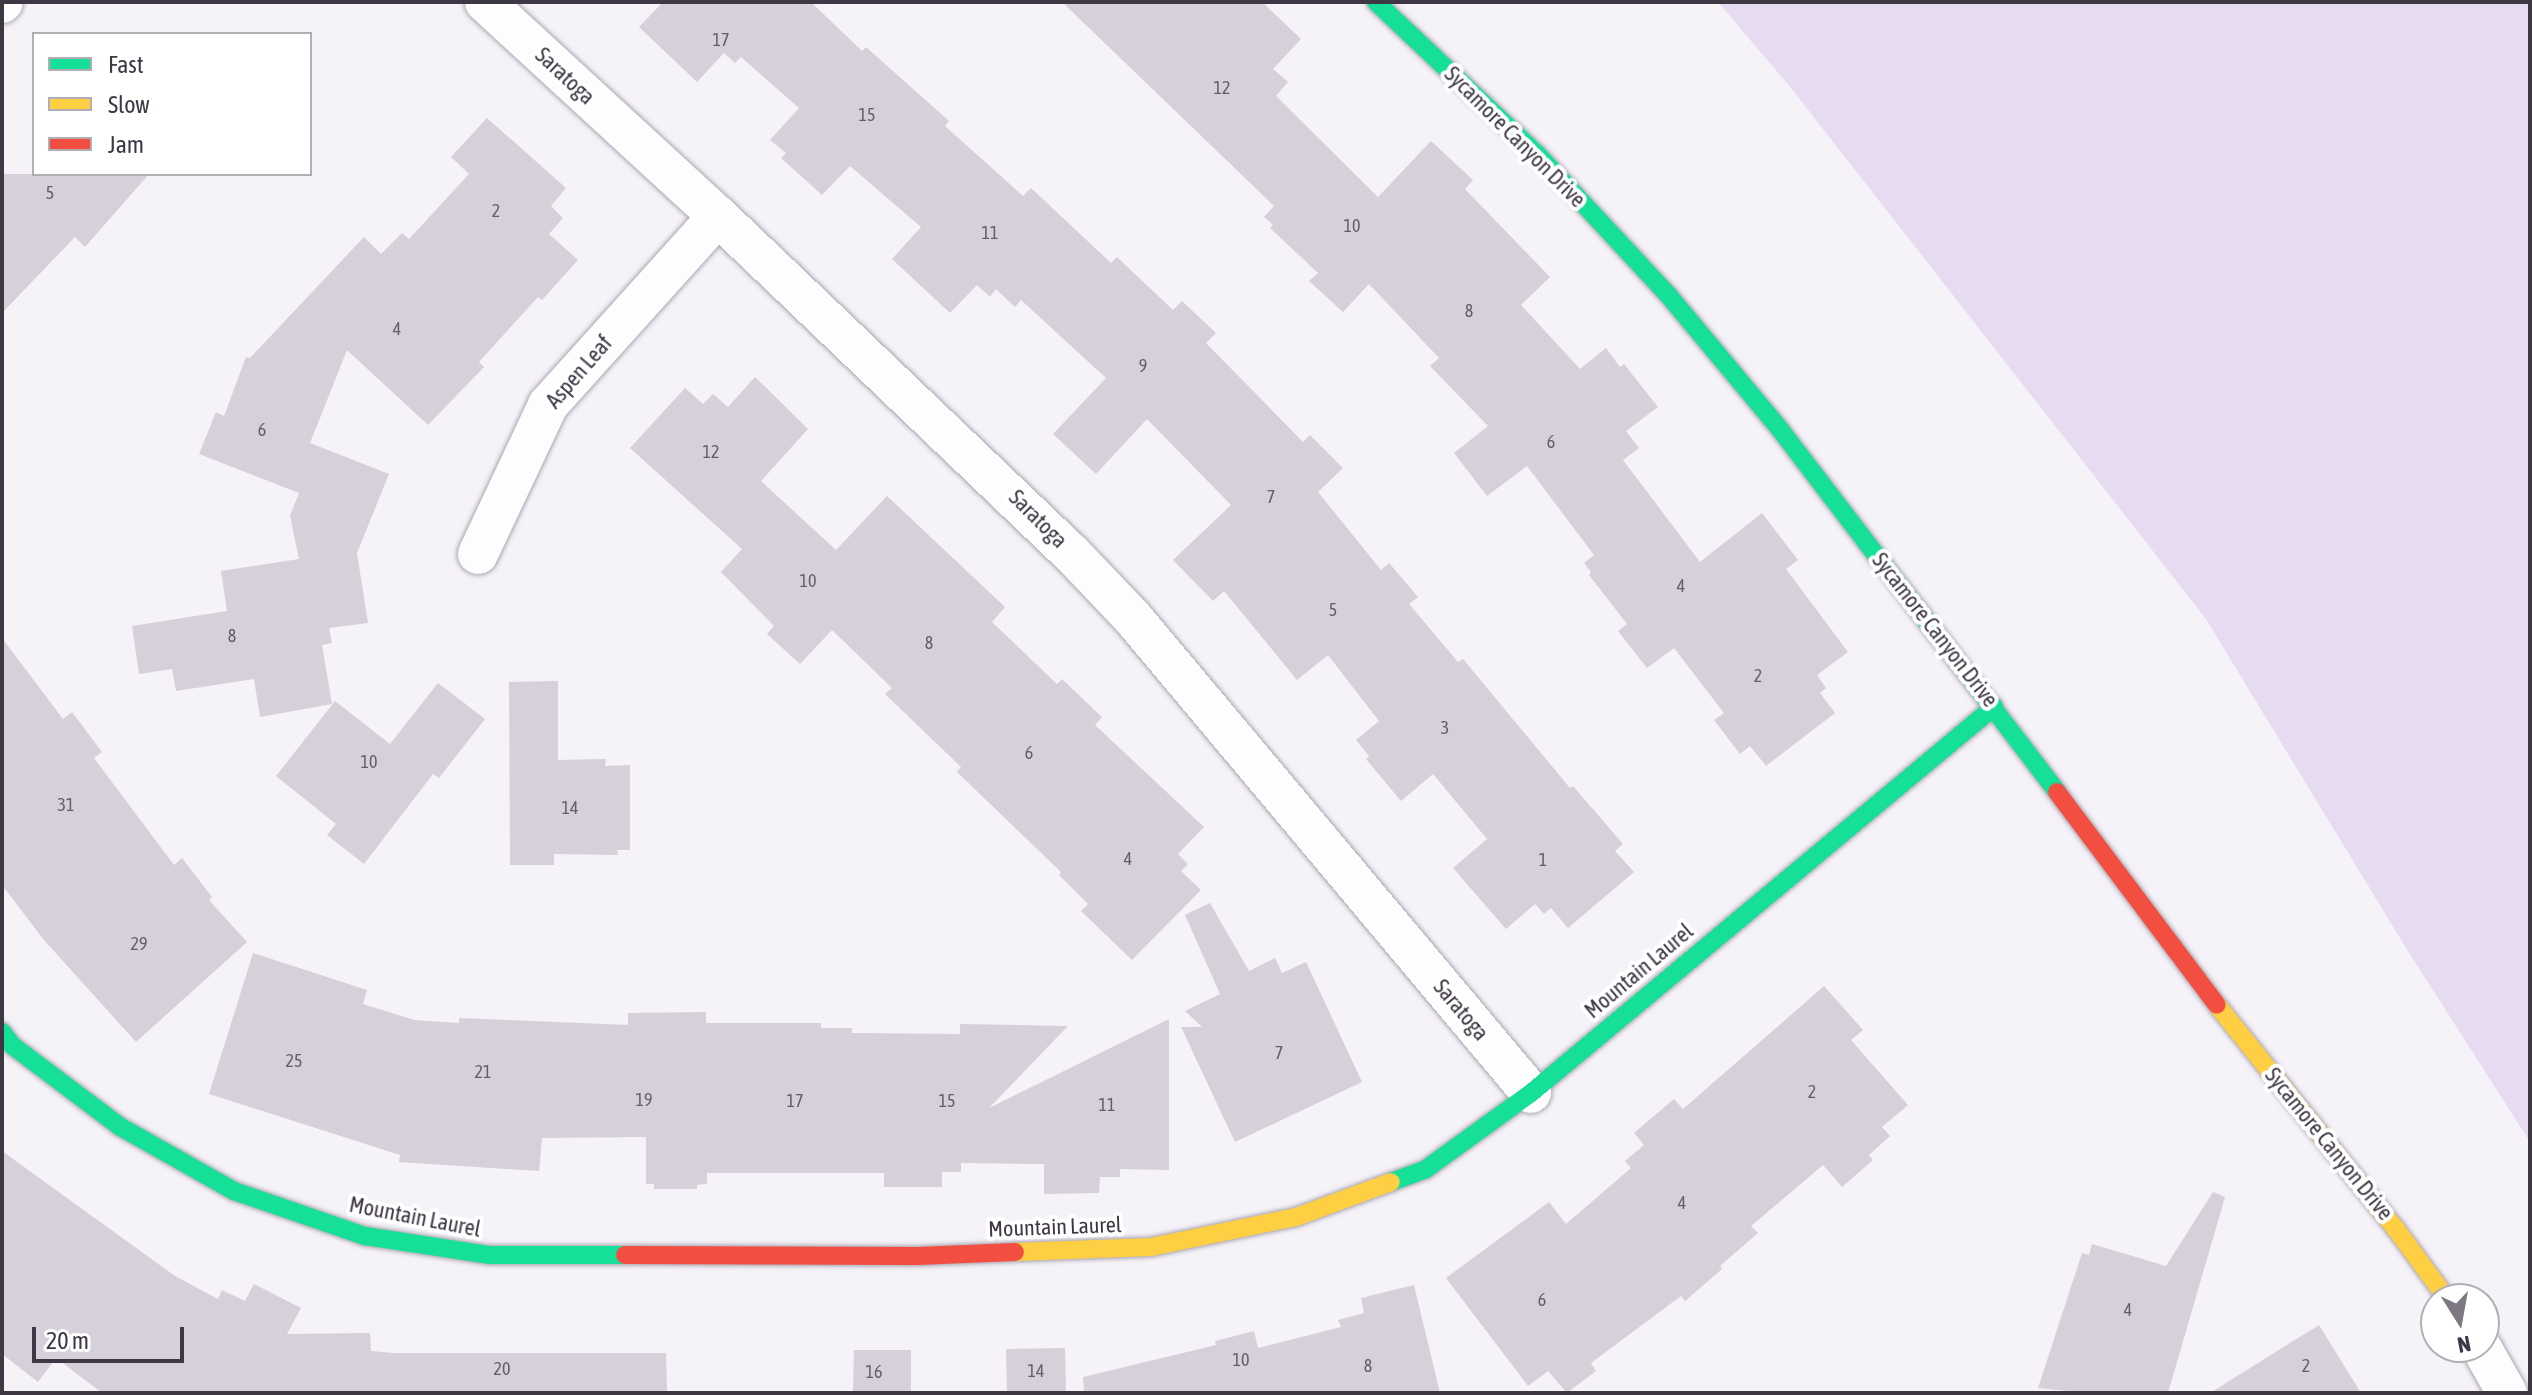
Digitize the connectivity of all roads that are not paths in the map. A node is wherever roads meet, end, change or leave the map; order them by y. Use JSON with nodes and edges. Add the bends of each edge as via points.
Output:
{"nodes":[{"id":1,"x":485,"y":2,"type":"edge"},
{"id":2,"x":1376,"y":2,"type":"edge"},
{"id":3,"x":718,"y":216,"type":"junction"},
{"id":4,"x":478,"y":554,"type":"dead end"},
{"id":5,"x":1994,"y":707,"type":"junction"},
{"id":6,"x":2,"y":1032,"type":"edge"},
{"id":7,"x":1531,"y":1093,"type":"junction"},
{"id":8,"x":2435,"y":1283,"type":"edge"},
{"id":9,"x":2490,"y":1363,"type":"edge"},
{"id":10,"x":2507,"y":1393,"type":"edge"}],
"edges":[{"from":1,"to":3,"type":"street","name":"Saratoga"},
{"from":2,"to":5,"type":"street","name":"Sycamore Canyon Drive","via":[[1538,155],[1669,296],[1779,428]]},
{"from":3,"to":4,"type":"street","name":"Aspen Leaf","via":[[548,405]]},
{"from":3,"to":7,"type":"street","name":"Saratoga","via":[[981,463],[1132,617]]},
{"from":5,"to":7,"type":"street","name":"Mountain Laurel"},
{"from":5,"to":8,"type":"street","name":"Sycamore Canyon Drive","via":[[2190,971]]},
{"from":6,"to":7,"type":"street","name":"Mountain Laurel","via":[[13,1046],[119,1126],[234,1191],[365,1236],[489,1255],[917,1256],[1151,1247],[1296,1217],[1426,1169]]},
{"from":9,"to":10,"type":"street"}]}
